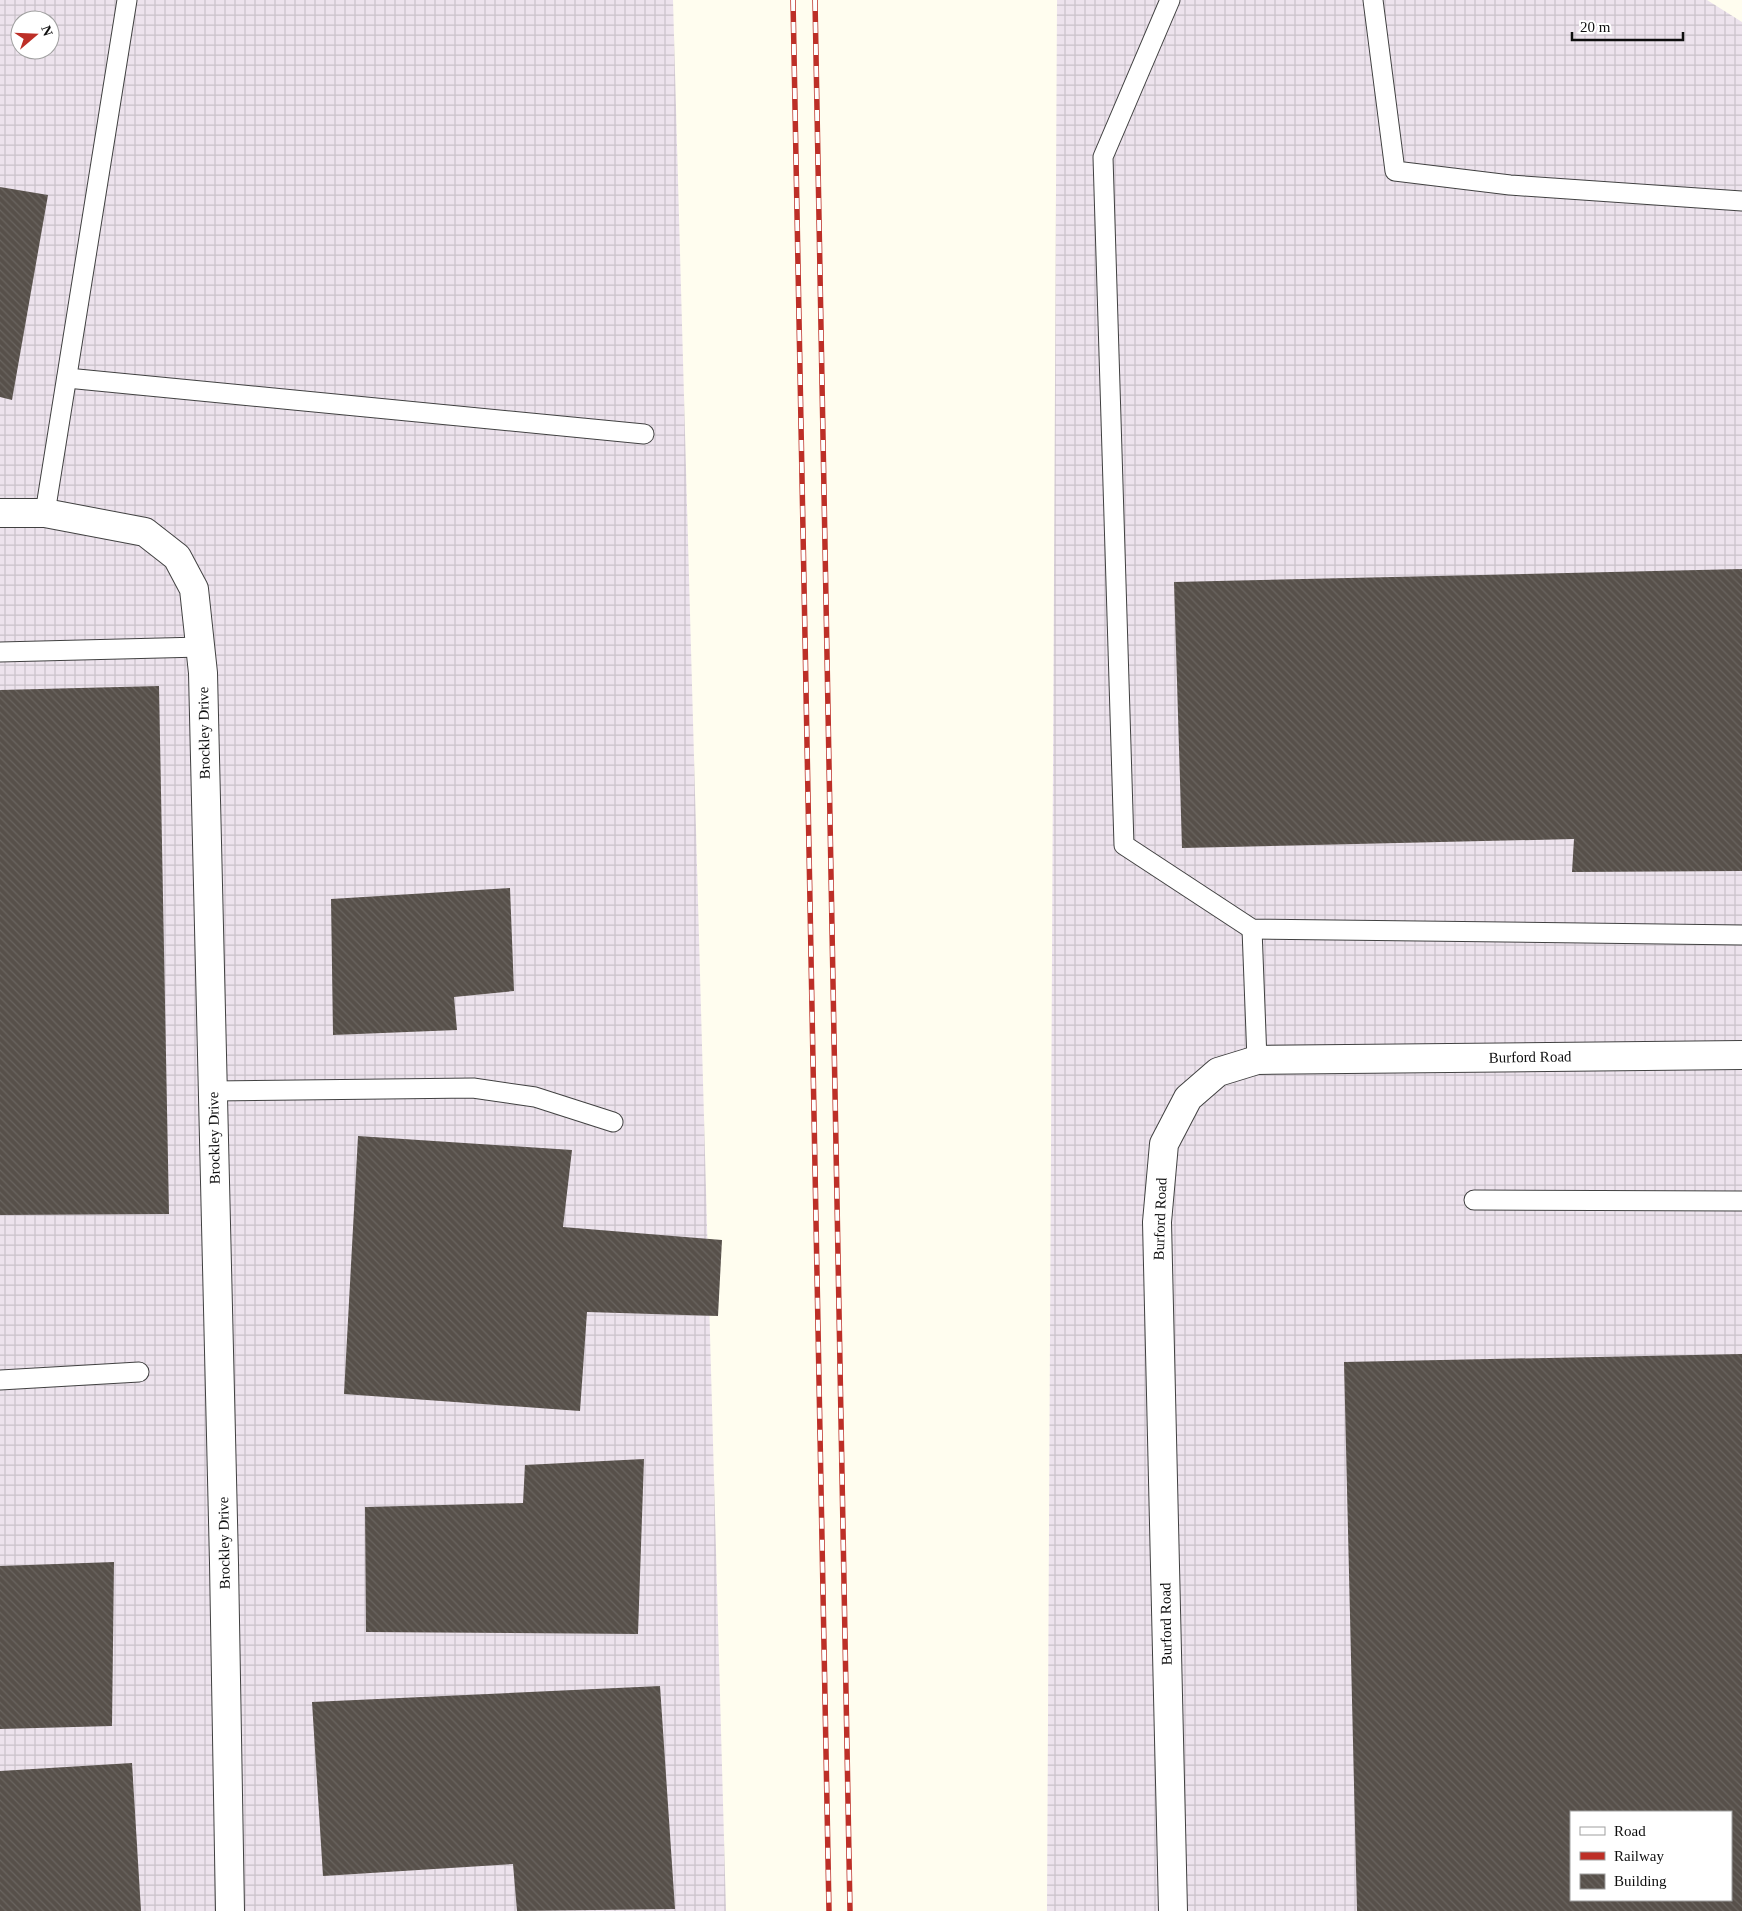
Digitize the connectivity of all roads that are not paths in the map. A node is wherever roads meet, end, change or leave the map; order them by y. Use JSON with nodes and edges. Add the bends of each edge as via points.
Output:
{"nodes":[{"id":1,"x":127,"y":0,"type":"edge"},
{"id":2,"x":1170,"y":0,"type":"edge"},
{"id":3,"x":1373,"y":0,"type":"edge"},
{"id":4,"x":1742,"y":201,"type":"edge"},
{"id":5,"x":67,"y":378,"type":"junction"},
{"id":6,"x":644,"y":434,"type":"dead end"},
{"id":7,"x":45,"y":513,"type":"junction"},
{"id":8,"x":0,"y":514,"type":"edge"},
{"id":9,"x":201,"y":647,"type":"junction"},
{"id":10,"x":0,"y":652,"type":"edge"},
{"id":11,"x":1252,"y":929,"type":"junction"},
{"id":12,"x":1742,"y":935,"type":"edge"},
{"id":13,"x":1742,"y":1055,"type":"edge"},
{"id":14,"x":1257,"y":1060,"type":"junction"},
{"id":15,"x":213,"y":1091,"type":"junction"},
{"id":16,"x":613,"y":1122,"type":"dead end"},
{"id":17,"x":1474,"y":1200,"type":"dead end"},
{"id":18,"x":1742,"y":1200,"type":"edge"},
{"id":19,"x":139,"y":1372,"type":"dead end"},
{"id":20,"x":0,"y":1380,"type":"edge"},
{"id":21,"x":230,"y":1911,"type":"edge"},
{"id":22,"x":1173,"y":1911,"type":"edge"}],
"edges":[{"from":1,"to":5,"type":"lane"},
{"from":2,"to":11,"type":"lane","via":[[1103,157],[1124,845]]},
{"from":3,"to":4,"type":"lane","via":[[1395,171],[1510,184]]},
{"from":5,"to":6,"type":"lane"},
{"from":5,"to":7,"type":"lane"},
{"from":7,"to":8,"type":"street","name":"Brockley Drive"},
{"from":7,"to":9,"type":"street","name":"Brockley Drive","via":[[145,532],[177,557],[194,589]]},
{"from":9,"to":10,"type":"lane"},
{"from":9,"to":15,"type":"street","name":"Brockley Drive"},
{"from":11,"to":12,"type":"lane"},
{"from":11,"to":14,"type":"lane"},
{"from":13,"to":14,"type":"street","name":"Burford Road"},
{"from":14,"to":22,"type":"street","name":"Burford Road","via":[[1218,1072],[1188,1098],[1164,1144],[1157,1222]]},
{"from":15,"to":16,"type":"lane","via":[[473,1088],[535,1097]]},
{"from":15,"to":21,"type":"street","name":"Brockley Drive"},
{"from":17,"to":18,"type":"lane"},
{"from":19,"to":20,"type":"lane"}]}
